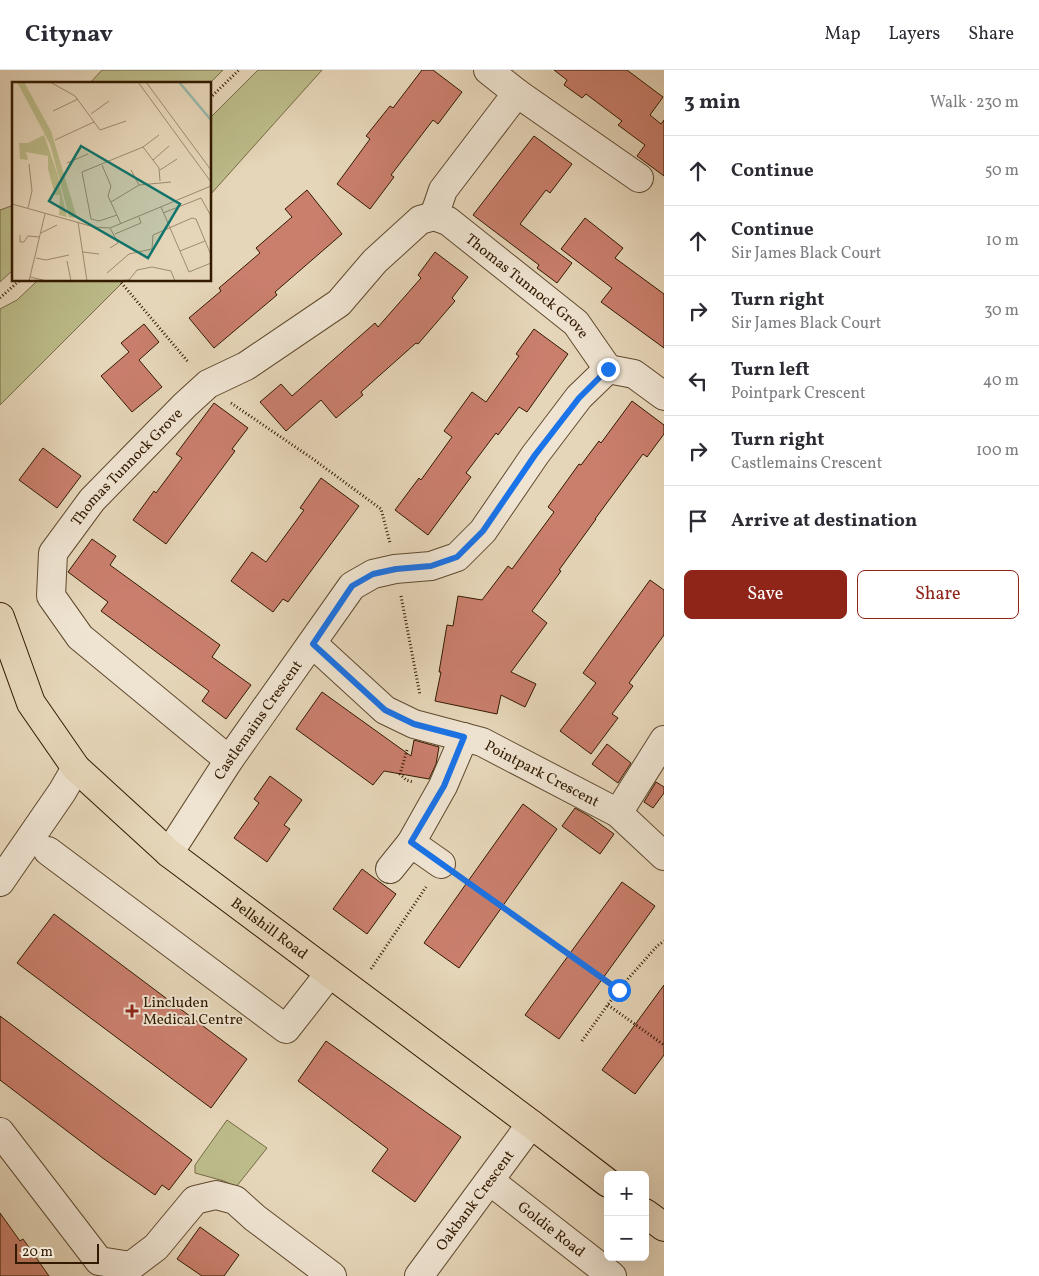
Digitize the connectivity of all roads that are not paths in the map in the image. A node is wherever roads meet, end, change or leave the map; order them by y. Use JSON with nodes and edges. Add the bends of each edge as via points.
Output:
{"nodes":[{"id":1,"x":488,"y":70,"type":"edge"},
{"id":2,"x":517,"y":93,"type":"junction"},
{"id":3,"x":639,"y":178,"type":"dead end"},
{"id":4,"x":434,"y":216,"type":"junction"},
{"id":5,"x":608,"y":369,"type":"junction"},
{"id":6,"x":664,"y":396,"type":"edge"},
{"id":7,"x":0,"y":617,"type":"edge"},
{"id":8,"x":313,"y":644,"type":"junction"},
{"id":9,"x":464,"y":737,"type":"junction"},
{"id":10,"x":664,"y":740,"type":"edge"},
{"id":11,"x":229,"y":760,"type":"junction"},
{"id":12,"x":76,"y":768,"type":"junction"},
{"id":13,"x":618,"y":813,"type":"junction"},
{"id":14,"x":411,"y":842,"type":"junction"},
{"id":15,"x":48,"y":851,"type":"dead end"},
{"id":16,"x":169,"y":853,"type":"junction"},
{"id":17,"x":664,"y":856,"type":"edge"},
{"id":18,"x":441,"y":864,"type":"road end"},
{"id":19,"x":390,"y":869,"type":"dead end"},
{"id":20,"x":0,"y":882,"type":"edge"},
{"id":21,"x":329,"y":974,"type":"junction"},
{"id":22,"x":531,"y":1124,"type":"junction"},
{"id":23,"x":0,"y":1132,"type":"edge"},
{"id":24,"x":490,"y":1181,"type":"junction"},
{"id":25,"x":604,"y":1181,"type":"edge"},
{"id":26,"x":649,"y":1215,"type":"edge"},
{"id":27,"x":664,"y":1227,"type":"edge"},
{"id":28,"x":332,"y":1276,"type":"edge"},
{"id":29,"x":419,"y":1276,"type":"edge"},
{"id":30,"x":612,"y":1276,"type":"edge"}],
"edges":[{"from":1,"to":2,"type":"street"},
{"from":2,"to":3,"type":"street"},
{"from":2,"to":4,"type":"street","via":[[443,190]]},
{"from":4,"to":5,"type":"street","name":"Thomas Tunnock Grove","via":[[448,221],[576,323]]},
{"from":4,"to":11,"type":"street","name":"Thomas Tunnock Grove","via":[[420,220],[375,261],[339,303],[246,366],[208,384],[184,405],[92,500],[52,553],[51,596],[80,637]]},
{"from":5,"to":6,"type":"street","via":[[634,374]]},
{"from":5,"to":8,"type":"street","name":"Castlemains Crescent","via":[[579,398],[483,531],[457,557],[431,566],[373,574],[352,586]]},
{"from":7,"to":12,"type":"main road","name":"Bellshill Road","via":[[31,703]]},
{"from":8,"to":9,"type":"street","name":"Pointpark Crescent","via":[[385,710],[414,724]]},
{"from":8,"to":11,"type":"street","name":"Castlemains Crescent"},
{"from":9,"to":13,"type":"street","name":"Pointpark Crescent","via":[[482,742]]},
{"from":9,"to":14,"type":"street","via":[[444,786]]},
{"from":10,"to":13,"type":"street"},
{"from":11,"to":16,"type":"street","name":"Castlemains Crescent"},
{"from":12,"to":16,"type":"main road","name":"Bellshill Road"},
{"from":12,"to":20,"type":"street"},
{"from":13,"to":17,"type":"street","name":"Pointpark Crescent"},
{"from":14,"to":18,"type":"street"},
{"from":14,"to":19,"type":"street"},
{"from":15,"to":21,"type":"street","via":[[286,1030]]},
{"from":16,"to":21,"type":"main road","name":"Bellshill Road"},
{"from":21,"to":22,"type":"main road","name":"Bellshill Road"},
{"from":22,"to":24,"type":"street","name":"Oakbank Crescent"},
{"from":22,"to":25,"type":"main road","name":"Bellshill Road"},
{"from":23,"to":28,"type":"street","via":[[99,1261],[131,1266],[156,1246],[195,1200],[216,1196],[235,1200]]},
{"from":24,"to":29,"type":"street","name":"Oakbank Crescent"},
{"from":24,"to":30,"type":"street","name":"Goldie Road"},
{"from":26,"to":27,"type":"main road"}]}
